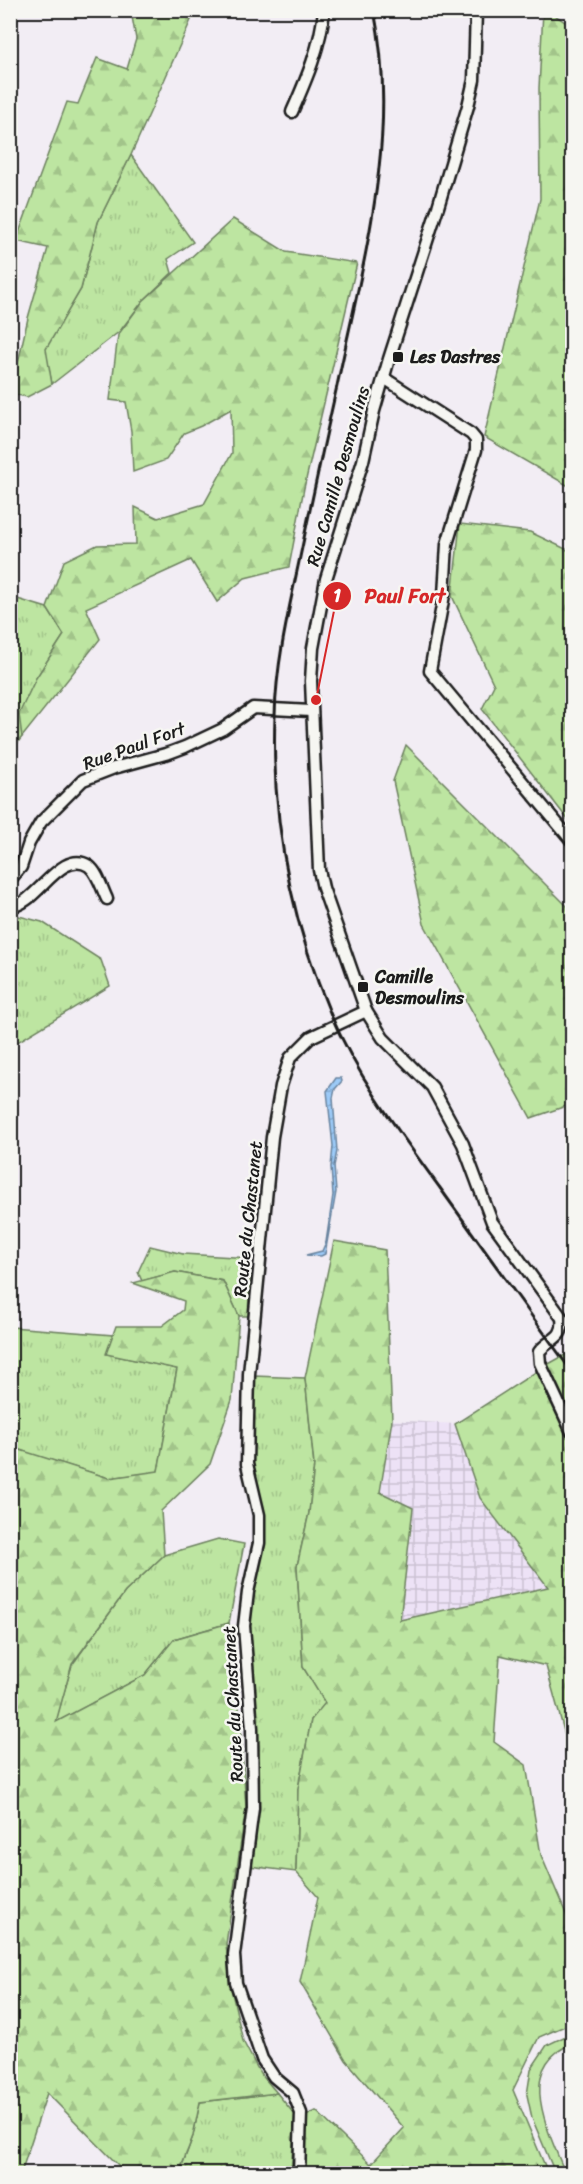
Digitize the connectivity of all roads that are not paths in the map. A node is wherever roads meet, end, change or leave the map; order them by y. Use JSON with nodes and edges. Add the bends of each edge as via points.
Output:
{"nodes":[{"id":1,"x":324,"y":10,"type":"edge"},
{"id":2,"x":476,"y":10,"type":"edge"},
{"id":3,"x":292,"y":112,"type":"dead end"},
{"id":4,"x":384,"y":378,"type":"junction"},
{"id":5,"x":311,"y":711,"type":"junction"},
{"id":6,"x":573,"y":841,"type":"edge"},
{"id":7,"x":10,"y":880,"type":"edge"},
{"id":8,"x":107,"y":899,"type":"dead end"},
{"id":9,"x":10,"y":906,"type":"edge"},
{"id":10,"x":366,"y":1011,"type":"junction"},
{"id":11,"x":573,"y":1432,"type":"edge"},
{"id":12,"x":299,"y":2174,"type":"edge"}],
"edges":[{"from":1,"to":3,"type":"street","via":[[307,77]]},
{"from":2,"to":4,"type":"street","name":"Rue Camille Desmoulins","via":[[474,80],[468,106]]},
{"from":4,"to":5,"type":"street","name":"Rue Camille Desmoulins","via":[[326,579],[314,648]]},
{"from":4,"to":6,"type":"street","via":[[476,440],[447,544],[444,595],[430,671]]},
{"from":5,"to":7,"type":"street","name":"Rue Paul Fort","via":[[253,708],[223,729],[185,747],[83,780],[41,822],[21,867]]},
{"from":5,"to":10,"type":"street","name":"Rue Camille Desmoulins","via":[[323,888]]},
{"from":8,"to":9,"type":"street","via":[[88,865],[76,863],[49,877],[29,899]]},
{"from":10,"to":11,"type":"street","name":"Rue Camille Desmoulins","via":[[382,1038],[432,1087],[464,1144],[492,1222],[562,1318],[560,1335],[539,1352]]},
{"from":10,"to":12,"type":"street","name":"Route du Chastanet","via":[[311,1036],[290,1058],[272,1137],[249,1374],[247,1464],[259,1515],[259,1543],[244,1626],[254,1808],[234,1954],[236,1983],[262,2059],[274,2077],[293,2093],[301,2113]]}]}
